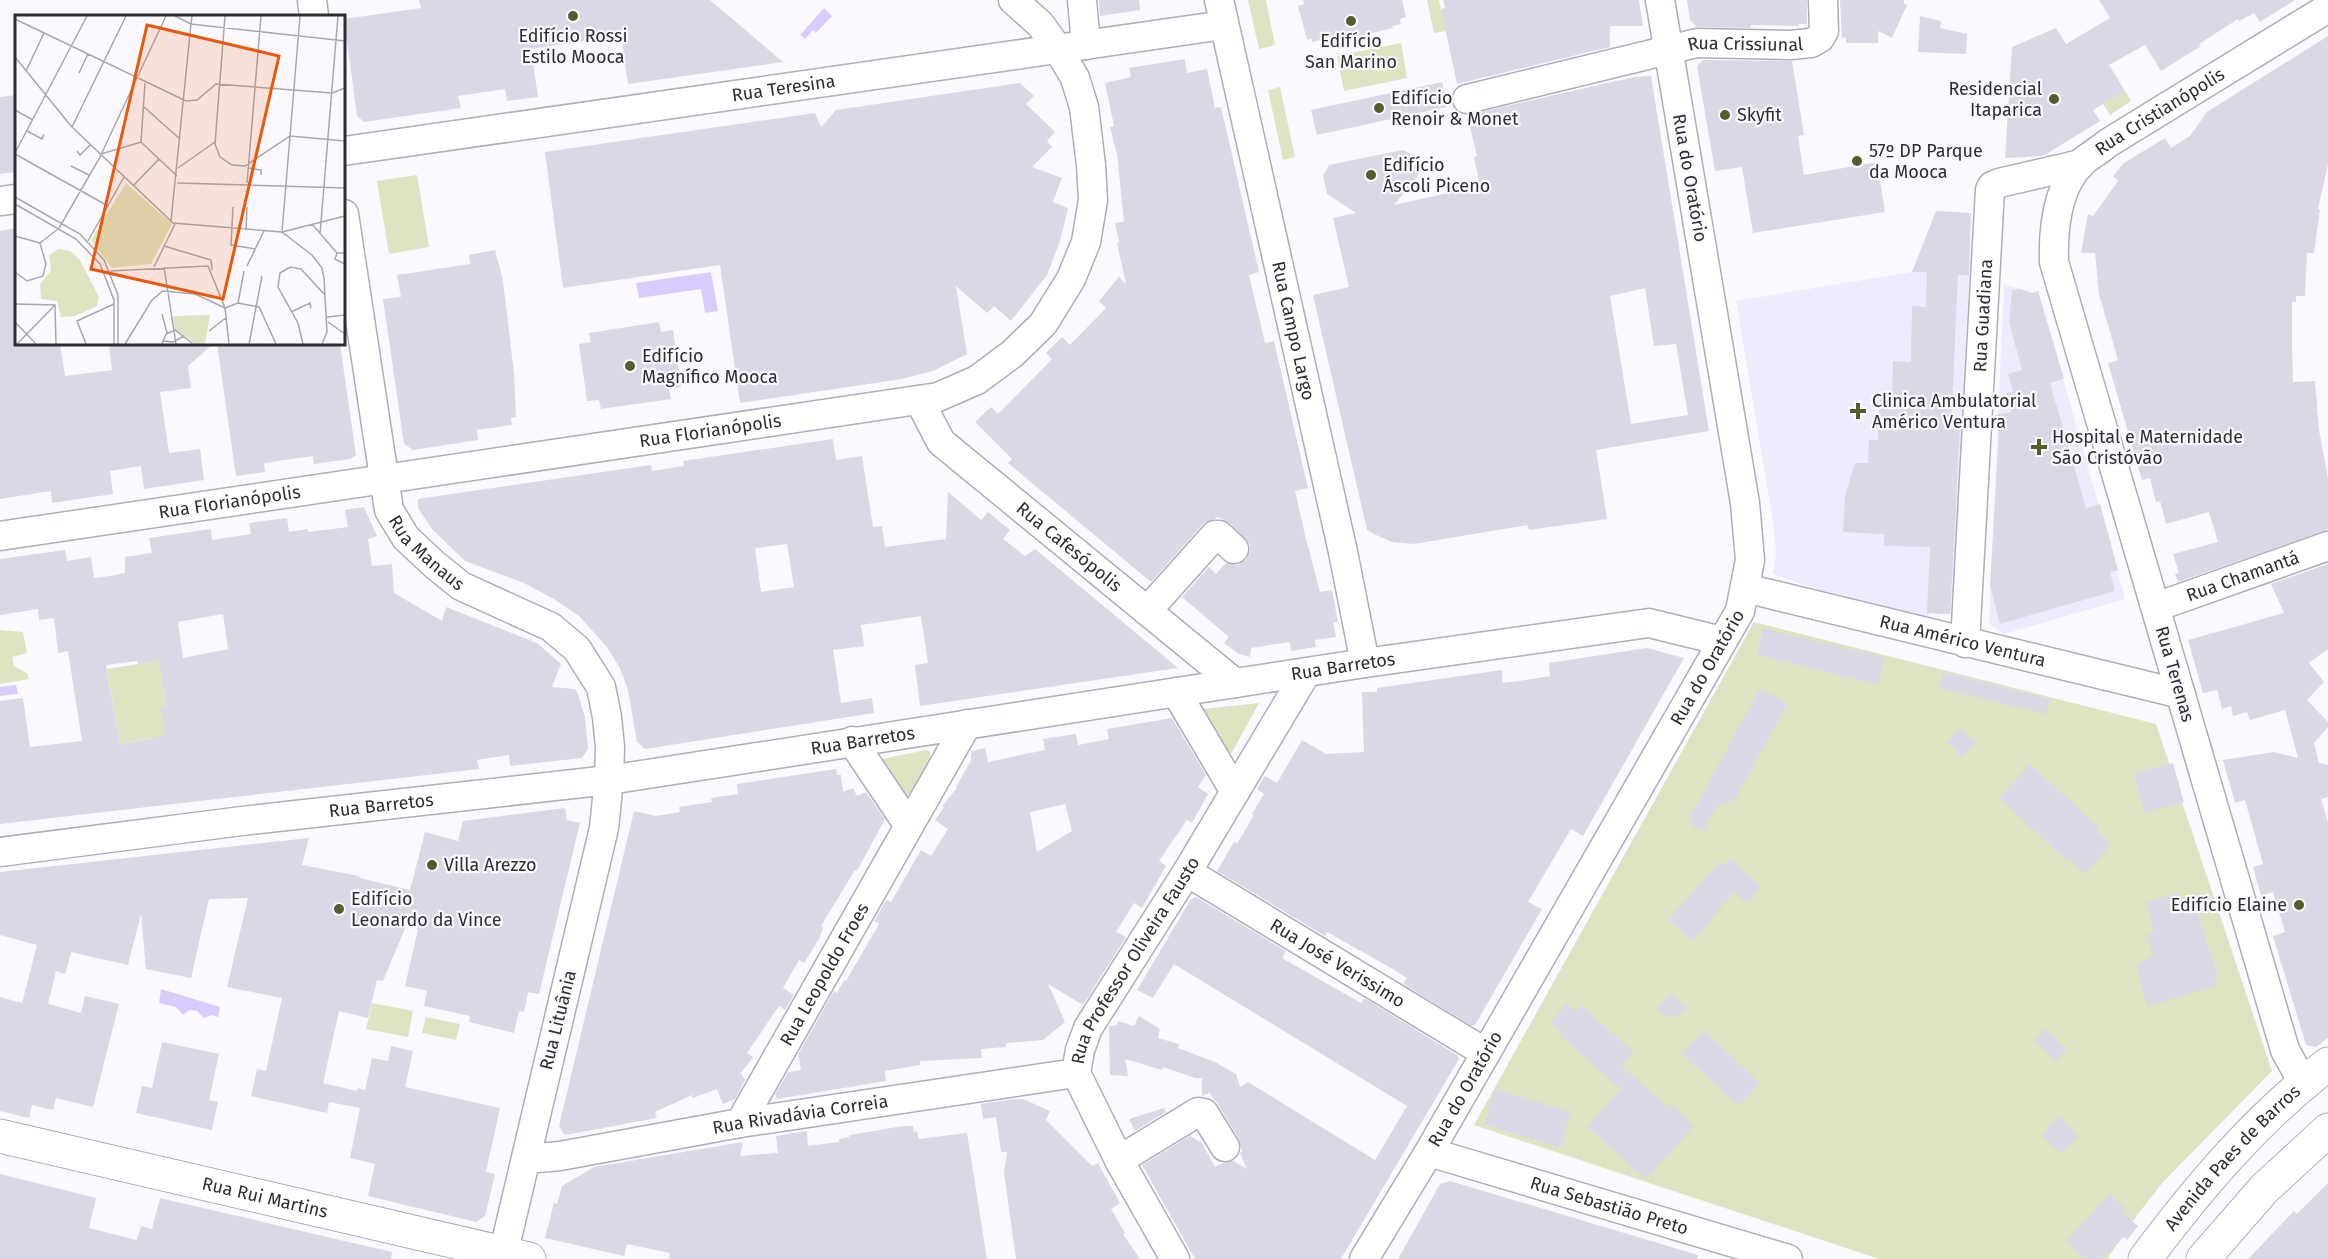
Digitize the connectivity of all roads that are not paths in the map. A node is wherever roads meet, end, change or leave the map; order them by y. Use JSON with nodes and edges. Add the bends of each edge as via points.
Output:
{"nodes":[{"id":1,"x":312,"y":0,"type":"edge"},
{"id":2,"x":1012,"y":0,"type":"edge"},
{"id":3,"x":1082,"y":0,"type":"edge"},
{"id":4,"x":1660,"y":0,"type":"edge"},
{"id":5,"x":1823,"y":0,"type":"edge"},
{"id":6,"x":2328,"y":9,"type":"edge"},
{"id":7,"x":1222,"y":13,"type":"edge"},
{"id":8,"x":314,"y":15,"type":"edge"},
{"id":9,"x":1086,"y":45,"type":"junction"},
{"id":10,"x":1058,"y":49,"type":"junction"},
{"id":11,"x":1668,"y":51,"type":"junction"},
{"id":12,"x":1467,"y":99,"type":"dead end"},
{"id":13,"x":345,"y":151,"type":"edge"},
{"id":14,"x":2080,"y":164,"type":"junction"},
{"id":15,"x":15,"y":199,"type":"edge"},
{"id":16,"x":0,"y":201,"type":"edge"},
{"id":17,"x":345,"y":221,"type":"edge"},
{"id":18,"x":2054,"y":262,"type":"joint"},
{"id":19,"x":918,"y":400,"type":"junction"},
{"id":20,"x":384,"y":478,"type":"junction"},
{"id":21,"x":0,"y":536,"type":"edge"},
{"id":22,"x":2328,"y":546,"type":"edge"},
{"id":23,"x":1234,"y":549,"type":"dead end"},
{"id":24,"x":1745,"y":588,"type":"junction"},
{"id":25,"x":2156,"y":607,"type":"junction"},
{"id":26,"x":1147,"y":611,"type":"junction"},
{"id":27,"x":1722,"y":641,"type":"junction"},
{"id":28,"x":1965,"y":643,"type":"junction"},
{"id":29,"x":1365,"y":663,"type":"junction"},
{"id":30,"x":1306,"y":673,"type":"junction"},
{"id":31,"x":1235,"y":683,"type":"junction"},
{"id":32,"x":1176,"y":692,"type":"junction"},
{"id":33,"x":2181,"y":694,"type":"junction"},
{"id":34,"x":967,"y":724,"type":"junction"},
{"id":35,"x":852,"y":741,"type":"junction"},
{"id":36,"x":609,"y":780,"type":"junction"},
{"id":37,"x":1235,"y":792,"type":"junction"},
{"id":38,"x":909,"y":825,"type":"junction"},
{"id":39,"x":0,"y":852,"type":"edge"},
{"id":40,"x":1187,"y":872,"type":"junction"},
{"id":41,"x":1486,"y":1053,"type":"junction"},
{"id":42,"x":1076,"y":1073,"type":"junction"},
{"id":43,"x":2315,"y":1074,"type":"edge"},
{"id":44,"x":740,"y":1122,"type":"junction"},
{"id":45,"x":2328,"y":1130,"type":"edge"},
{"id":46,"x":0,"y":1136,"type":"edge"},
{"id":47,"x":1225,"y":1147,"type":"dead end"},
{"id":48,"x":1429,"y":1152,"type":"junction"},
{"id":49,"x":526,"y":1159,"type":"junction"},
{"id":50,"x":1119,"y":1160,"type":"junction"},
{"id":51,"x":1719,"y":1249,"type":"edge"},
{"id":52,"x":512,"y":1257,"type":"edge"},
{"id":53,"x":1175,"y":1259,"type":"edge"},
{"id":54,"x":1364,"y":1259,"type":"edge"},
{"id":55,"x":1788,"y":1259,"type":"edge"},
{"id":56,"x":2145,"y":1259,"type":"edge"},
{"id":57,"x":2203,"y":1259,"type":"edge"}],
"edges":[{"from":1,"to":8,"type":"street"},
{"from":2,"to":10,"type":"street","name":"Rua Florianópolis","via":[[1040,24]]},
{"from":3,"to":9,"type":"street"},
{"from":4,"to":11,"type":"street","name":"Rua do Oratório"},
{"from":5,"to":11,"type":"street","name":"Rua Crissiunal","via":[[1824,31],[1811,43],[1697,43]]},
{"from":6,"to":14,"type":"street","name":"Rua Cristianópolis"},
{"from":7,"to":9,"type":"street","name":"Rua Teresina"},
{"from":7,"to":29,"type":"street","name":"Rua Campo Largo"},
{"from":9,"to":10,"type":"street","name":"Rua Teresina"},
{"from":10,"to":13,"type":"street","name":"Rua Teresina"},
{"from":10,"to":19,"type":"street","name":"Rua Florianópolis","via":[[1075,78],[1084,107],[1093,200],[1086,242],[1071,279],[1043,324],[1012,354],[977,380],[938,397]]},
{"from":11,"to":12,"type":"street","name":"Rua Crissiunal"},
{"from":11,"to":24,"type":"street","name":"Rua do Oratório","via":[[1745,503],[1750,560]]},
{"from":14,"to":18,"type":"street","name":"Rua Cristianópolis","via":[[2058,208]]},
{"from":14,"to":28,"type":"street","name":"Rua Guadiana","via":[[1999,183],[1990,190]]},
{"from":15,"to":16,"type":"street"},
{"from":17,"to":20,"type":"street","name":"Rua Manaus"},
{"from":18,"to":25,"type":"street","name":"Rua Terenas"},
{"from":19,"to":20,"type":"street","name":"Rua Florianópolis"},
{"from":19,"to":26,"type":"street","name":"Rua Cafesópolis","via":[[941,442]]},
{"from":20,"to":21,"type":"street","name":"Rua Florianópolis"},
{"from":20,"to":36,"type":"street","name":"Rua Manaus","via":[[389,510],[406,538],[435,565],[461,586],[551,627],[577,649],[601,687],[609,738]]},
{"from":22,"to":25,"type":"street","name":"Rua Chamantá"},
{"from":23,"to":26,"type":"street","via":[[1215,535]]},
{"from":24,"to":27,"type":"street","name":"Rua do Oratório","via":[[1740,611]]},
{"from":24,"to":28,"type":"street","name":"Rua Américo Ventura"},
{"from":25,"to":33,"type":"street","name":"Rua Terenas"},
{"from":26,"to":31,"type":"street","name":"Rua Cafesópolis"},
{"from":27,"to":29,"type":"street","name":"Rua Barretos","via":[[1649,623]]},
{"from":27,"to":41,"type":"street","name":"Rua do Oratório"},
{"from":28,"to":33,"type":"street","name":"Rua Américo Ventura"},
{"from":29,"to":30,"type":"street","name":"Rua Barretos"},
{"from":30,"to":31,"type":"street","name":"Rua Barretos"},
{"from":30,"to":37,"type":"street","name":"Rua Professor Oliveira Fausto"},
{"from":31,"to":32,"type":"street","name":"Rua Barretos"},
{"from":32,"to":34,"type":"street","name":"Rua Barretos"},
{"from":32,"to":37,"type":"street"},
{"from":33,"to":43,"type":"street","name":"Rua Terenas","via":[[2285,1050]]},
{"from":34,"to":35,"type":"street","name":"Rua Barretos"},
{"from":34,"to":38,"type":"street","name":"Rua Leopoldo Froes"},
{"from":35,"to":36,"type":"street","name":"Rua Barretos"},
{"from":35,"to":38,"type":"street"},
{"from":36,"to":39,"type":"street","name":"Rua Barretos"},
{"from":36,"to":49,"type":"street","name":"Rua Lituânia","via":[[604,828]]},
{"from":37,"to":40,"type":"street","name":"Rua Professor Oliveira Fausto"},
{"from":38,"to":44,"type":"street","name":"Rua Leopoldo Froes"},
{"from":40,"to":41,"type":"street","name":"Rua José Verissimo"},
{"from":40,"to":42,"type":"street","name":"Rua Professor Oliveira Fausto","via":[[1088,1028]]},
{"from":41,"to":48,"type":"street","name":"Rua do Oratório"},
{"from":42,"to":44,"type":"street","name":"Rua Rivadávia Correia"},
{"from":42,"to":50,"type":"street","name":"Rua Professor Oliveira Fausto"},
{"from":43,"to":56,"type":"main road","name":"Avenida Paes de Barros","via":[[2267,1115]]},
{"from":44,"to":49,"type":"street","name":"Rua Rivadávia Correia"},
{"from":45,"to":57,"type":"main road","via":[[2264,1189]]},
{"from":46,"to":52,"type":"main road","name":"Rua Rui Martins"},
{"from":47,"to":50,"type":"street","via":[[1203,1113],[1198,1112]]},
{"from":48,"to":51,"type":"street","name":"Rua Sebastião Preto"},
{"from":48,"to":54,"type":"street","name":"Rua do Oratório"},
{"from":49,"to":52,"type":"street","name":"Rua Lituânia"},
{"from":50,"to":53,"type":"street","name":"Rua Professor Oliveira Fausto"},
{"from":51,"to":55,"type":"street","name":"Rua Sebastião Preto"}]}
